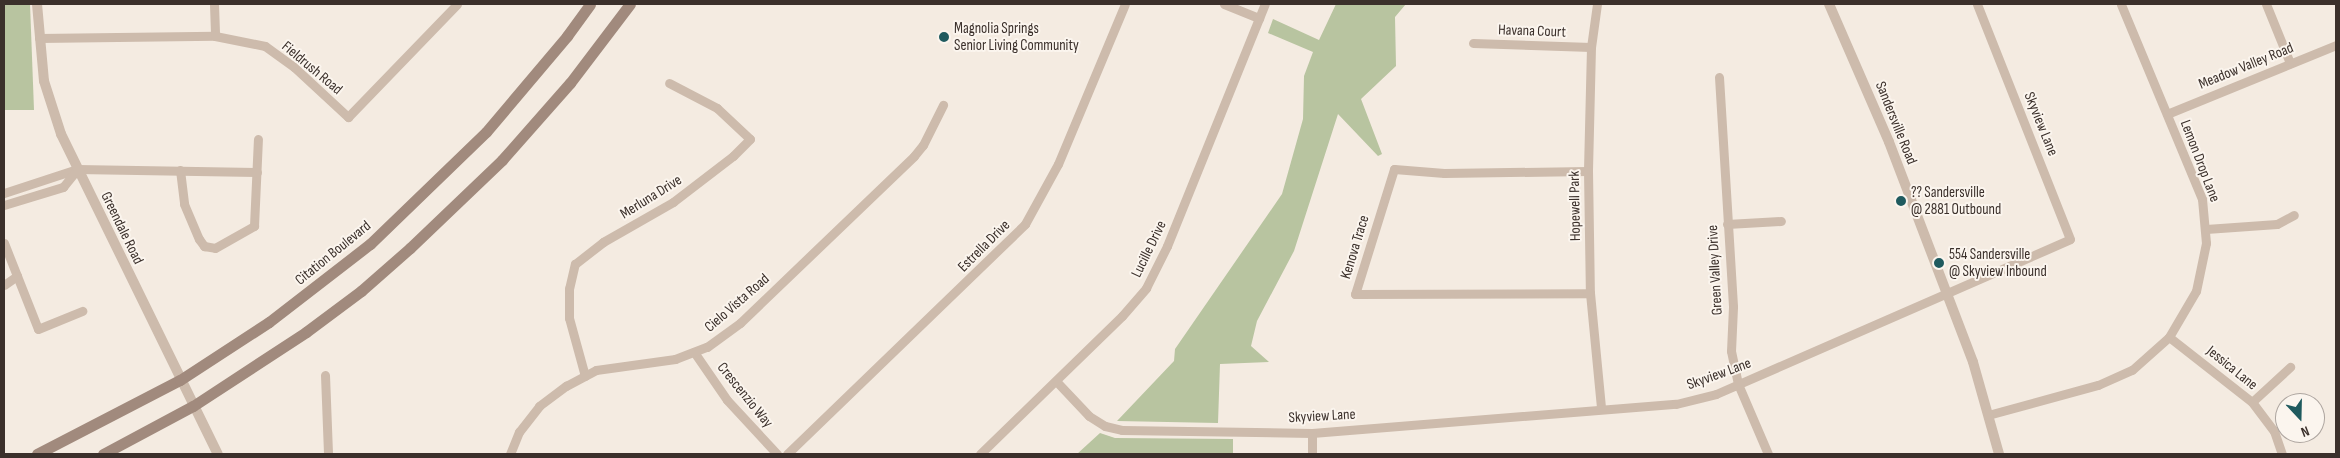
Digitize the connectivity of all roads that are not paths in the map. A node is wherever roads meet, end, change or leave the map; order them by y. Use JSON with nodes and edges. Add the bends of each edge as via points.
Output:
{"nodes":[{"id":1,"x":36,"y":4,"type":"edge"},
{"id":2,"x":214,"y":4,"type":"edge"},
{"id":3,"x":456,"y":4,"type":"edge"},
{"id":4,"x":590,"y":4,"type":"edge"},
{"id":5,"x":630,"y":4,"type":"edge"},
{"id":6,"x":1125,"y":4,"type":"edge"},
{"id":7,"x":1224,"y":4,"type":"edge"},
{"id":8,"x":1265,"y":4,"type":"edge"},
{"id":9,"x":1597,"y":4,"type":"edge"},
{"id":10,"x":1829,"y":4,"type":"edge"},
{"id":11,"x":1977,"y":4,"type":"edge"},
{"id":12,"x":2121,"y":4,"type":"edge"},
{"id":13,"x":2266,"y":4,"type":"edge"},
{"id":14,"x":1259,"y":18,"type":"junction"},
{"id":15,"x":215,"y":36,"type":"junction"},
{"id":16,"x":39,"y":38,"type":"junction"},
{"id":17,"x":1473,"y":43,"type":"dead end"},
{"id":18,"x":2336,"y":45,"type":"edge"},
{"id":19,"x":1591,"y":47,"type":"junction"},
{"id":20,"x":2290,"y":63,"type":"junction"},
{"id":21,"x":1719,"y":77,"type":"dead end"},
{"id":22,"x":669,"y":83,"type":"dead end"},
{"id":23,"x":943,"y":105,"type":"dead end"},
{"id":24,"x":2166,"y":114,"type":"junction"},
{"id":25,"x":258,"y":139,"type":"dead end"},
{"id":26,"x":78,"y":170,"type":"junction"},
{"id":27,"x":180,"y":170,"type":"junction"},
{"id":28,"x":1588,"y":171,"type":"junction"},
{"id":29,"x":257,"y":172,"type":"junction"},
{"id":30,"x":4,"y":193,"type":"edge"},
{"id":31,"x":4,"y":205,"type":"edge"},
{"id":32,"x":2294,"y":215,"type":"dead end"},
{"id":33,"x":1781,"y":220,"type":"dead end"},
{"id":34,"x":1727,"y":224,"type":"junction"},
{"id":35,"x":2206,"y":229,"type":"junction"},
{"id":36,"x":4,"y":243,"type":"edge"},
{"id":37,"x":17,"y":276,"type":"junction"},
{"id":38,"x":4,"y":285,"type":"edge"},
{"id":39,"x":1590,"y":293,"type":"junction"},
{"id":40,"x":1947,"y":295,"type":"junction"},
{"id":41,"x":82,"y":311,"type":"dead end"},
{"id":42,"x":2169,"y":337,"type":"junction"},
{"id":43,"x":694,"y":352,"type":"junction"},
{"id":44,"x":2290,"y":367,"type":"dead end"},
{"id":45,"x":325,"y":375,"type":"dead end"},
{"id":46,"x":585,"y":376,"type":"junction"},
{"id":47,"x":180,"y":380,"type":"junction"},
{"id":48,"x":1056,"y":382,"type":"junction"},
{"id":49,"x":1738,"y":384,"type":"junction"},
{"id":50,"x":2252,"y":402,"type":"junction"},
{"id":51,"x":194,"y":406,"type":"junction"},
{"id":52,"x":1601,"y":408,"type":"junction"},
{"id":53,"x":1988,"y":415,"type":"junction"},
{"id":54,"x":1312,"y":432,"type":"junction"},
{"id":55,"x":37,"y":454,"type":"edge"},
{"id":56,"x":103,"y":454,"type":"edge"},
{"id":57,"x":218,"y":454,"type":"edge"},
{"id":58,"x":328,"y":454,"type":"edge"},
{"id":59,"x":510,"y":454,"type":"edge"},
{"id":60,"x":777,"y":454,"type":"edge"},
{"id":61,"x":787,"y":454,"type":"edge"},
{"id":62,"x":980,"y":454,"type":"edge"},
{"id":63,"x":1312,"y":454,"type":"edge"},
{"id":64,"x":1768,"y":454,"type":"edge"},
{"id":65,"x":1999,"y":454,"type":"edge"},
{"id":66,"x":2282,"y":454,"type":"edge"}],
"edges":[{"from":1,"to":16,"type":"street","name":"Greendale Road"},
{"from":2,"to":15,"type":"street"},
{"from":3,"to":15,"type":"street","name":"Fieldrush Road","via":[[348,117],[294,67],[264,46]]},
{"from":4,"to":47,"type":"main road","name":"Citation Boulevard","via":[[486,132],[370,244],[269,322]]},
{"from":5,"to":51,"type":"main road","via":[[570,83],[502,160],[410,248],[306,332]]},
{"from":6,"to":61,"type":"street","name":"Estrella Drive","via":[[1058,164],[1025,224]]},
{"from":7,"to":14,"type":"street"},
{"from":8,"to":14,"type":"street","name":"Lucille Drive"},
{"from":9,"to":19,"type":"street","name":"Hopewell Park"},
{"from":10,"to":40,"type":"street","name":"Sandersville Road","via":[[1889,142]]},
{"from":11,"to":40,"type":"street","name":"Skyview Lane","via":[[2070,239]]},
{"from":12,"to":24,"type":"street","name":"Lemon Drop Lane"},
{"from":13,"to":20,"type":"street"},
{"from":14,"to":48,"type":"street","name":"Lucille Drive","via":[[1167,246],[1146,288]]},
{"from":15,"to":16,"type":"street","name":"Fieldrush Road"},
{"from":16,"to":26,"type":"street","name":"Greendale Road","via":[[44,81],[61,134]]},
{"from":17,"to":19,"type":"street","name":"Havana Court"},
{"from":18,"to":20,"type":"street","name":"Meadow Valley Road"},
{"from":19,"to":28,"type":"street","name":"Hopewell Park"},
{"from":20,"to":24,"type":"street","name":"Meadow Valley Road"},
{"from":21,"to":34,"type":"street","name":"Green Valley Drive"},
{"from":22,"to":46,"type":"street","name":"Merluna Drive","via":[[717,108],[750,139],[673,202],[603,242],[575,264],[569,289],[569,318]]},
{"from":23,"to":43,"type":"street","name":"Cielo Vista Road","via":[[914,156],[740,322],[707,347]]},
{"from":24,"to":35,"type":"street","name":"Lemon Drop Lane","via":[[2200,192]]},
{"from":25,"to":29,"type":"street"},
{"from":26,"to":27,"type":"street"},
{"from":26,"to":30,"type":"street"},
{"from":26,"to":31,"type":"street","via":[[62,186]]},
{"from":26,"to":47,"type":"street","name":"Greendale Road"},
{"from":27,"to":29,"type":"street"},
{"from":27,"to":29,"type":"street","via":[[184,204],[199,239],[204,246],[215,248],[254,226]]},
{"from":28,"to":39,"type":"street","name":"Hopewell Park"},
{"from":28,"to":39,"type":"street","name":"Kenova Trace","via":[[1444,174],[1394,169],[1355,294]]},
{"from":32,"to":35,"type":"street","via":[[2277,224]]},
{"from":33,"to":34,"type":"street"},
{"from":34,"to":49,"type":"street","name":"Green Valley Drive","via":[[1733,307],[1731,351]]},
{"from":35,"to":42,"type":"street","name":"Lemon Drop Lane","via":[[2196,291]]},
{"from":36,"to":37,"type":"street"},
{"from":37,"to":38,"type":"street"},
{"from":37,"to":41,"type":"street","via":[[38,329]]},
{"from":39,"to":52,"type":"street","name":"Hopewell Park"},
{"from":40,"to":49,"type":"street","name":"Skyview Lane"},
{"from":40,"to":53,"type":"street","name":"Sandersville Road"},
{"from":42,"to":50,"type":"street","name":"Jessica Lane"},
{"from":42,"to":53,"type":"street","name":"Lemon Drop Lane","via":[[2146,361],[2118,377]]},
{"from":43,"to":46,"type":"street","name":"Cielo Vista Road","via":[[675,359],[596,370]]},
{"from":43,"to":60,"type":"street","name":"Crescenzio Way","via":[[727,400]]},
{"from":44,"to":50,"type":"street"},
{"from":45,"to":58,"type":"street"},
{"from":46,"to":59,"type":"street","name":"Cielo Vista Road","via":[[539,406],[519,432]]},
{"from":47,"to":51,"type":"street","name":"Greendale Road"},
{"from":47,"to":55,"type":"main road","name":"Citation Boulevard"},
{"from":48,"to":54,"type":"street","name":"Skyview Lane","via":[[1088,416],[1105,426],[1122,430]]},
{"from":48,"to":62,"type":"street","name":"Lucille Drive"},
{"from":49,"to":52,"type":"street","name":"Skyview Lane","via":[[1716,394],[1676,404]]},
{"from":49,"to":64,"type":"street","name":"Green Valley Drive"},
{"from":50,"to":66,"type":"street","name":"Jessica Lane","via":[[2274,431]]},
{"from":51,"to":56,"type":"main road"},
{"from":51,"to":57,"type":"street","name":"Greendale Road"},
{"from":52,"to":54,"type":"street","name":"Skyview Lane"},
{"from":53,"to":65,"type":"street","name":"Sandersville Road"},
{"from":54,"to":63,"type":"street"}]}
